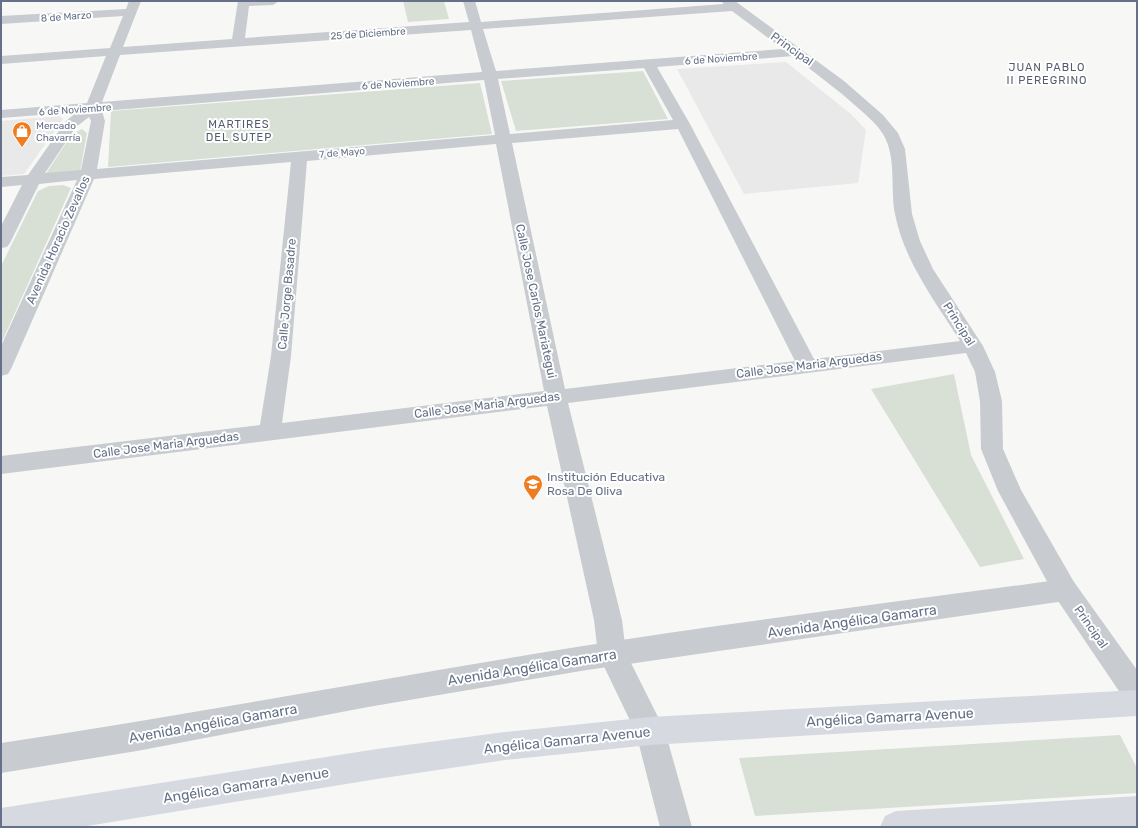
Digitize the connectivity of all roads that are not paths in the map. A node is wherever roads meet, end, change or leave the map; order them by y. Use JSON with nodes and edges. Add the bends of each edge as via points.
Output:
{"nodes":[{"id":1,"x":274,"y":1,"type":"edge"},
{"id":2,"x":469,"y":1,"type":"edge"},
{"id":3,"x":244,"y":2,"type":"edge"},
{"id":4,"x":731,"y":4,"type":"edge"},
{"id":5,"x":132,"y":6,"type":"edge"},
{"id":6,"x":1,"y":20,"type":"edge"},
{"id":7,"x":476,"y":26,"type":"junction"},
{"id":8,"x":238,"y":43,"type":"junction"},
{"id":9,"x":114,"y":52,"type":"junction"},
{"id":10,"x":796,"y":52,"type":"junction"},
{"id":11,"x":1,"y":60,"type":"edge"},
{"id":12,"x":649,"y":64,"type":"junction"},
{"id":13,"x":490,"y":76,"type":"junction"},
{"id":14,"x":93,"y":107,"type":"junction"},
{"id":15,"x":1,"y":114,"type":"edge"},
{"id":16,"x":684,"y":124,"type":"junction"},
{"id":17,"x":502,"y":140,"type":"junction"},
{"id":18,"x":300,"y":156,"type":"junction"},
{"id":19,"x":88,"y":174,"type":"junction"},
{"id":20,"x":33,"y":179,"type":"junction"},
{"id":21,"x":1,"y":182,"type":"edge"},
{"id":22,"x":1,"y":243,"type":"edge"},
{"id":23,"x":973,"y":346,"type":"junction"},
{"id":24,"x":807,"y":365,"type":"junction"},
{"id":25,"x":1,"y":369,"type":"edge"},
{"id":26,"x":556,"y":396,"type":"junction"},
{"id":27,"x":270,"y":432,"type":"junction"},
{"id":28,"x":1,"y":465,"type":"edge"},
{"id":29,"x":1065,"y":590,"type":"junction"},
{"id":30,"x":612,"y":654,"type":"junction"},
{"id":31,"x":1137,"y":694,"type":"edge"},
{"id":32,"x":1137,"y":703,"type":"edge"},
{"id":33,"x":650,"y":731,"type":"junction"},
{"id":34,"x":1,"y":758,"type":"edge"},
{"id":35,"x":1137,"y":812,"type":"edge"},
{"id":36,"x":1,"y":824,"type":"edge"},
{"id":37,"x":676,"y":827,"type":"edge"},
{"id":38,"x":896,"y":827,"type":"edge"}],
"edges":[{"from":1,"to":3,"type":"street"},
{"from":2,"to":7,"type":"street","name":"Calle Jose Carlos Mariategui"},
{"from":3,"to":8,"type":"street"},
{"from":4,"to":7,"type":"street","name":"25 de Diciembre"},
{"from":4,"to":10,"type":"street","name":"Principal"},
{"from":5,"to":6,"type":"street","name":"8 de Marzo"},
{"from":5,"to":9,"type":"street"},
{"from":7,"to":8,"type":"street","name":"25 de Diciembre"},
{"from":7,"to":13,"type":"street","name":"Calle Jose Carlos Mariategui"},
{"from":8,"to":9,"type":"street","name":"25 de Diciembre"},
{"from":9,"to":11,"type":"street","name":"25 de Diciembre"},
{"from":9,"to":14,"type":"street"},
{"from":10,"to":12,"type":"street","name":"6 de Noviembre"},
{"from":10,"to":23,"type":"street","name":"Principal","via":[[839,84],[878,118],[890,133],[897,150],[903,214],[911,241],[924,270]]},
{"from":12,"to":13,"type":"street","name":"6 de Noviembre"},
{"from":12,"to":16,"type":"street"},
{"from":13,"to":14,"type":"street","name":"6 de Noviembre"},
{"from":13,"to":17,"type":"street","name":"Calle Jose Carlos Mariategui"},
{"from":14,"to":15,"type":"street","name":"6 de Noviembre"},
{"from":14,"to":19,"type":"street","name":"Avenida Horacio Zevallos","via":[[98,121]]},
{"from":14,"to":20,"type":"street","via":[[71,124]]},
{"from":16,"to":17,"type":"street","name":"7 de Mayo"},
{"from":16,"to":24,"type":"street"},
{"from":17,"to":18,"type":"street","name":"7 de Mayo"},
{"from":17,"to":26,"type":"street","name":"Calle Jose Carlos Mariategui"},
{"from":18,"to":19,"type":"street","name":"7 de Mayo"},
{"from":18,"to":27,"type":"street","name":"Calle Jorge Basadre","via":[[281,356]]},
{"from":19,"to":20,"type":"street","name":"7 de Mayo"},
{"from":19,"to":25,"type":"street","name":"Avenida Horacio Zevallos"},
{"from":20,"to":21,"type":"street","name":"7 de Mayo"},
{"from":20,"to":22,"type":"street"},
{"from":23,"to":24,"type":"street","name":"Calle Jose Maria Arguedas"},
{"from":23,"to":29,"type":"street","name":"Principal","via":[[985,372],[991,401],[992,449],[1010,491]]},
{"from":24,"to":26,"type":"street","name":"Calle Jose Maria Arguedas"},
{"from":26,"to":27,"type":"street","name":"Calle Jose Maria Arguedas"},
{"from":26,"to":30,"type":"street","name":"Calle Jose Carlos Mariategui","via":[[608,620]]},
{"from":27,"to":28,"type":"street","name":"Calle Jose Maria Arguedas"},
{"from":29,"to":30,"type":"street","name":"Avenida Angélica Gamarra"},
{"from":29,"to":31,"type":"street","name":"Principal"},
{"from":30,"to":33,"type":"street","name":"Calle Jose Carlos Mariategui"},
{"from":30,"to":34,"type":"street","name":"Avenida Angélica Gamarra","via":[[368,694],[137,737]]},
{"from":32,"to":33,"type":"main road","name":"Angélica Gamarra Avenue"},
{"from":33,"to":36,"type":"main road","name":"Angélica Gamarra Avenue","via":[[505,746],[385,763]]},
{"from":33,"to":37,"type":"street","name":"Calle Jose Carlos Mariategui"},
{"from":35,"to":38,"type":"main road"}]}
